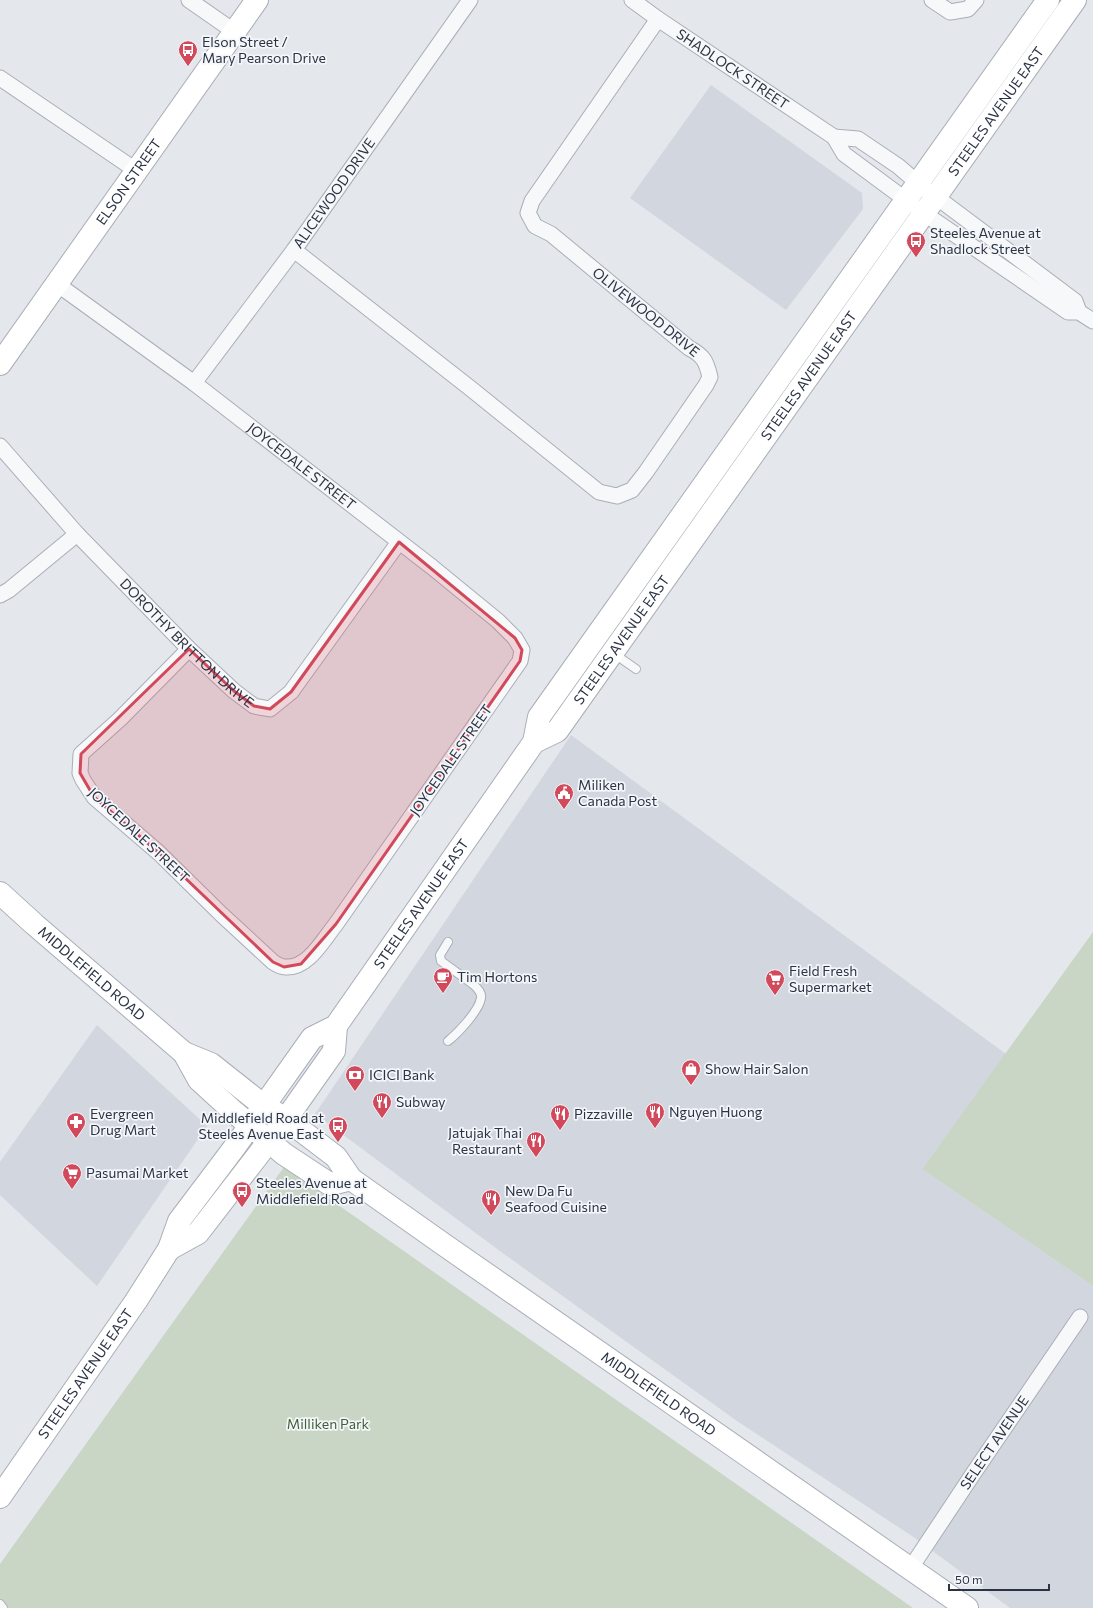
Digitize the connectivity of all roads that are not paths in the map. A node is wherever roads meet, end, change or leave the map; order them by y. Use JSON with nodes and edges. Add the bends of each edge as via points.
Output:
{"nodes":[{"id":1,"x":189,"y":0,"type":"edge"},
{"id":2,"x":258,"y":0,"type":"edge"},
{"id":3,"x":470,"y":0,"type":"edge"},
{"id":4,"x":632,"y":0,"type":"edge"},
{"id":5,"x":932,"y":0,"type":"edge"},
{"id":6,"x":976,"y":0,"type":"edge"},
{"id":7,"x":1048,"y":0,"type":"edge"},
{"id":8,"x":1075,"y":0,"type":"edge"},
{"id":9,"x":658,"y":19,"type":"junction"},
{"id":10,"x":235,"y":32,"type":"junction"},
{"id":11,"x":0,"y":78,"type":"edge"},
{"id":12,"x":834,"y":137,"type":"junction"},
{"id":13,"x":137,"y":171,"type":"junction"},
{"id":14,"x":913,"y":192,"type":"junction"},
{"id":15,"x":930,"y":205,"type":"junction"},
{"id":16,"x":294,"y":250,"type":"junction"},
{"id":17,"x":57,"y":284,"type":"junction"},
{"id":18,"x":1079,"y":312,"type":"junction"},
{"id":19,"x":1093,"y":321,"type":"edge"},
{"id":20,"x":0,"y":364,"type":"edge"},
{"id":21,"x":194,"y":383,"type":"junction"},
{"id":22,"x":0,"y":446,"type":"edge"},
{"id":23,"x":77,"y":534,"type":"junction"},
{"id":24,"x":399,"y":542,"type":"junction"},
{"id":25,"x":0,"y":595,"type":"edge"},
{"id":26,"x":603,"y":647,"type":"junction"},
{"id":27,"x":189,"y":649,"type":"junction"},
{"id":28,"x":636,"y":669,"type":"dead end"},
{"id":29,"x":0,"y":893,"type":"edge"},
{"id":30,"x":448,"y":942,"type":"dead end"},
{"id":31,"x":336,"y":1026,"type":"junction"},
{"id":32,"x":448,"y":1041,"type":"dead end"},
{"id":33,"x":184,"y":1054,"type":"junction"},
{"id":34,"x":264,"y":1106,"type":"junction"},
{"id":35,"x":286,"y":1119,"type":"junction"},
{"id":36,"x":249,"y":1126,"type":"junction"},
{"id":37,"x":268,"y":1142,"type":"junction"},
{"id":38,"x":351,"y":1179,"type":"junction"},
{"id":39,"x":169,"y":1249,"type":"junction"},
{"id":40,"x":1080,"y":1318,"type":"dead end"},
{"id":41,"x":0,"y":1497,"type":"edge"},
{"id":42,"x":910,"y":1569,"type":"junction"},
{"id":43,"x":0,"y":1604,"type":"edge"},
{"id":44,"x":3,"y":1608,"type":"edge"},
{"id":45,"x":967,"y":1608,"type":"edge"}],
"edges":[{"from":1,"to":10,"type":"street"},
{"from":2,"to":10,"type":"main road","name":"ELSON STREET"},
{"from":3,"to":16,"type":"street","name":"ALICEWOOD DRIVE"},
{"from":4,"to":9,"type":"street","name":"SHADLOCK STREET"},
{"from":5,"to":6,"type":"street","via":[[950,12],[968,9]]},
{"from":7,"to":14,"type":"main road","name":"STEELES AVENUE EAST"},
{"from":8,"to":15,"type":"main road","name":"STEELES AVENUE EAST"},
{"from":9,"to":12,"type":"street","name":"SHADLOCK STREET"},
{"from":9,"to":16,"type":"street","name":"OLIVEWOOD DRIVE","via":[[532,201],[528,213],[535,226],[551,234],[706,361],[710,377],[706,385],[632,490],[617,496],[599,492]]},
{"from":10,"to":13,"type":"main road","name":"ELSON STREET"},
{"from":11,"to":13,"type":"street"},
{"from":12,"to":14,"type":"street","name":"SHADLOCK STREET","via":[[844,154]]},
{"from":12,"to":14,"type":"street","name":"SHADLOCK STREET","via":[[858,139],[898,166]]},
{"from":13,"to":17,"type":"main road","name":"ELSON STREET"},
{"from":14,"to":15,"type":"street","name":"SHADLOCK STREET"},
{"from":14,"to":15,"type":"street","name":"SHADLOCK STREET"},
{"from":14,"to":26,"type":"main road","name":"STEELES AVENUE EAST"},
{"from":15,"to":18,"type":"street","via":[[1075,301]]},
{"from":15,"to":18,"type":"street","via":[[1068,312]]},
{"from":15,"to":26,"type":"main road","name":"STEELES AVENUE EAST"},
{"from":16,"to":21,"type":"street","name":"ALICEWOOD DRIVE"},
{"from":17,"to":20,"type":"main road","name":"ELSON STREET"},
{"from":17,"to":21,"type":"street","name":"JOYCEDALE STREET"},
{"from":18,"to":19,"type":"street"},
{"from":21,"to":24,"type":"street","name":"JOYCEDALE STREET"},
{"from":22,"to":23,"type":"street","name":"DOROTHY BRITTON DRIVE"},
{"from":23,"to":25,"type":"street","via":[[15,586]]},
{"from":23,"to":27,"type":"street","name":"DOROTHY BRITTON DRIVE"},
{"from":24,"to":27,"type":"street","name":"DOROTHY BRITTON DRIVE","via":[[291,692],[270,709],[254,706]]},
{"from":24,"to":27,"type":"street","name":"JOYCEDALE STREET","via":[[506,629],[522,650],[520,662],[336,924],[301,964],[284,967],[273,962],[159,853],[94,797],[80,773],[81,754],[120,719]]},
{"from":26,"to":28,"type":"lane"},
{"from":26,"to":31,"type":"main road","name":"STEELES AVENUE EAST","via":[[557,731],[534,742]]},
{"from":29,"to":33,"type":"main road","name":"MIDDLEFIELD ROAD"},
{"from":30,"to":32,"type":"lane","via":[[440,955],[441,961],[474,985],[481,997],[478,1006]]},
{"from":31,"to":34,"type":"main road","name":"STEELES AVENUE EAST","via":[[312,1038]]},
{"from":31,"to":35,"type":"main road","name":"STEELES AVENUE EAST","via":[[334,1051]]},
{"from":33,"to":34,"type":"main road","name":"MIDDLEFIELD ROAD","via":[[211,1064]]},
{"from":33,"to":36,"type":"main road","name":"MIDDLEFIELD ROAD","via":[[199,1080]]},
{"from":34,"to":35,"type":"main road","name":"MIDDLEFIELD ROAD"},
{"from":34,"to":36,"type":"main road","name":"STEELES AVENUE EAST"},
{"from":35,"to":37,"type":"main road","name":"STEELES AVENUE EAST"},
{"from":35,"to":38,"type":"main road","name":"MIDDLEFIELD ROAD","via":[[336,1157]]},
{"from":36,"to":37,"type":"main road","name":"MIDDLEFIELD ROAD"},
{"from":36,"to":39,"type":"main road","name":"STEELES AVENUE EAST","via":[[179,1221]]},
{"from":37,"to":38,"type":"main road","name":"MIDDLEFIELD ROAD","via":[[328,1183]]},
{"from":37,"to":39,"type":"main road","name":"STEELES AVENUE EAST","via":[[198,1233]]},
{"from":38,"to":42,"type":"main road","name":"MIDDLEFIELD ROAD"},
{"from":39,"to":41,"type":"main road","name":"STEELES AVENUE EAST","via":[[136,1301]]},
{"from":40,"to":42,"type":"street","name":"SELECT AVENUE"},
{"from":42,"to":45,"type":"main road","name":"MIDDLEFIELD ROAD"},
{"from":43,"to":44,"type":"lane"}]}
